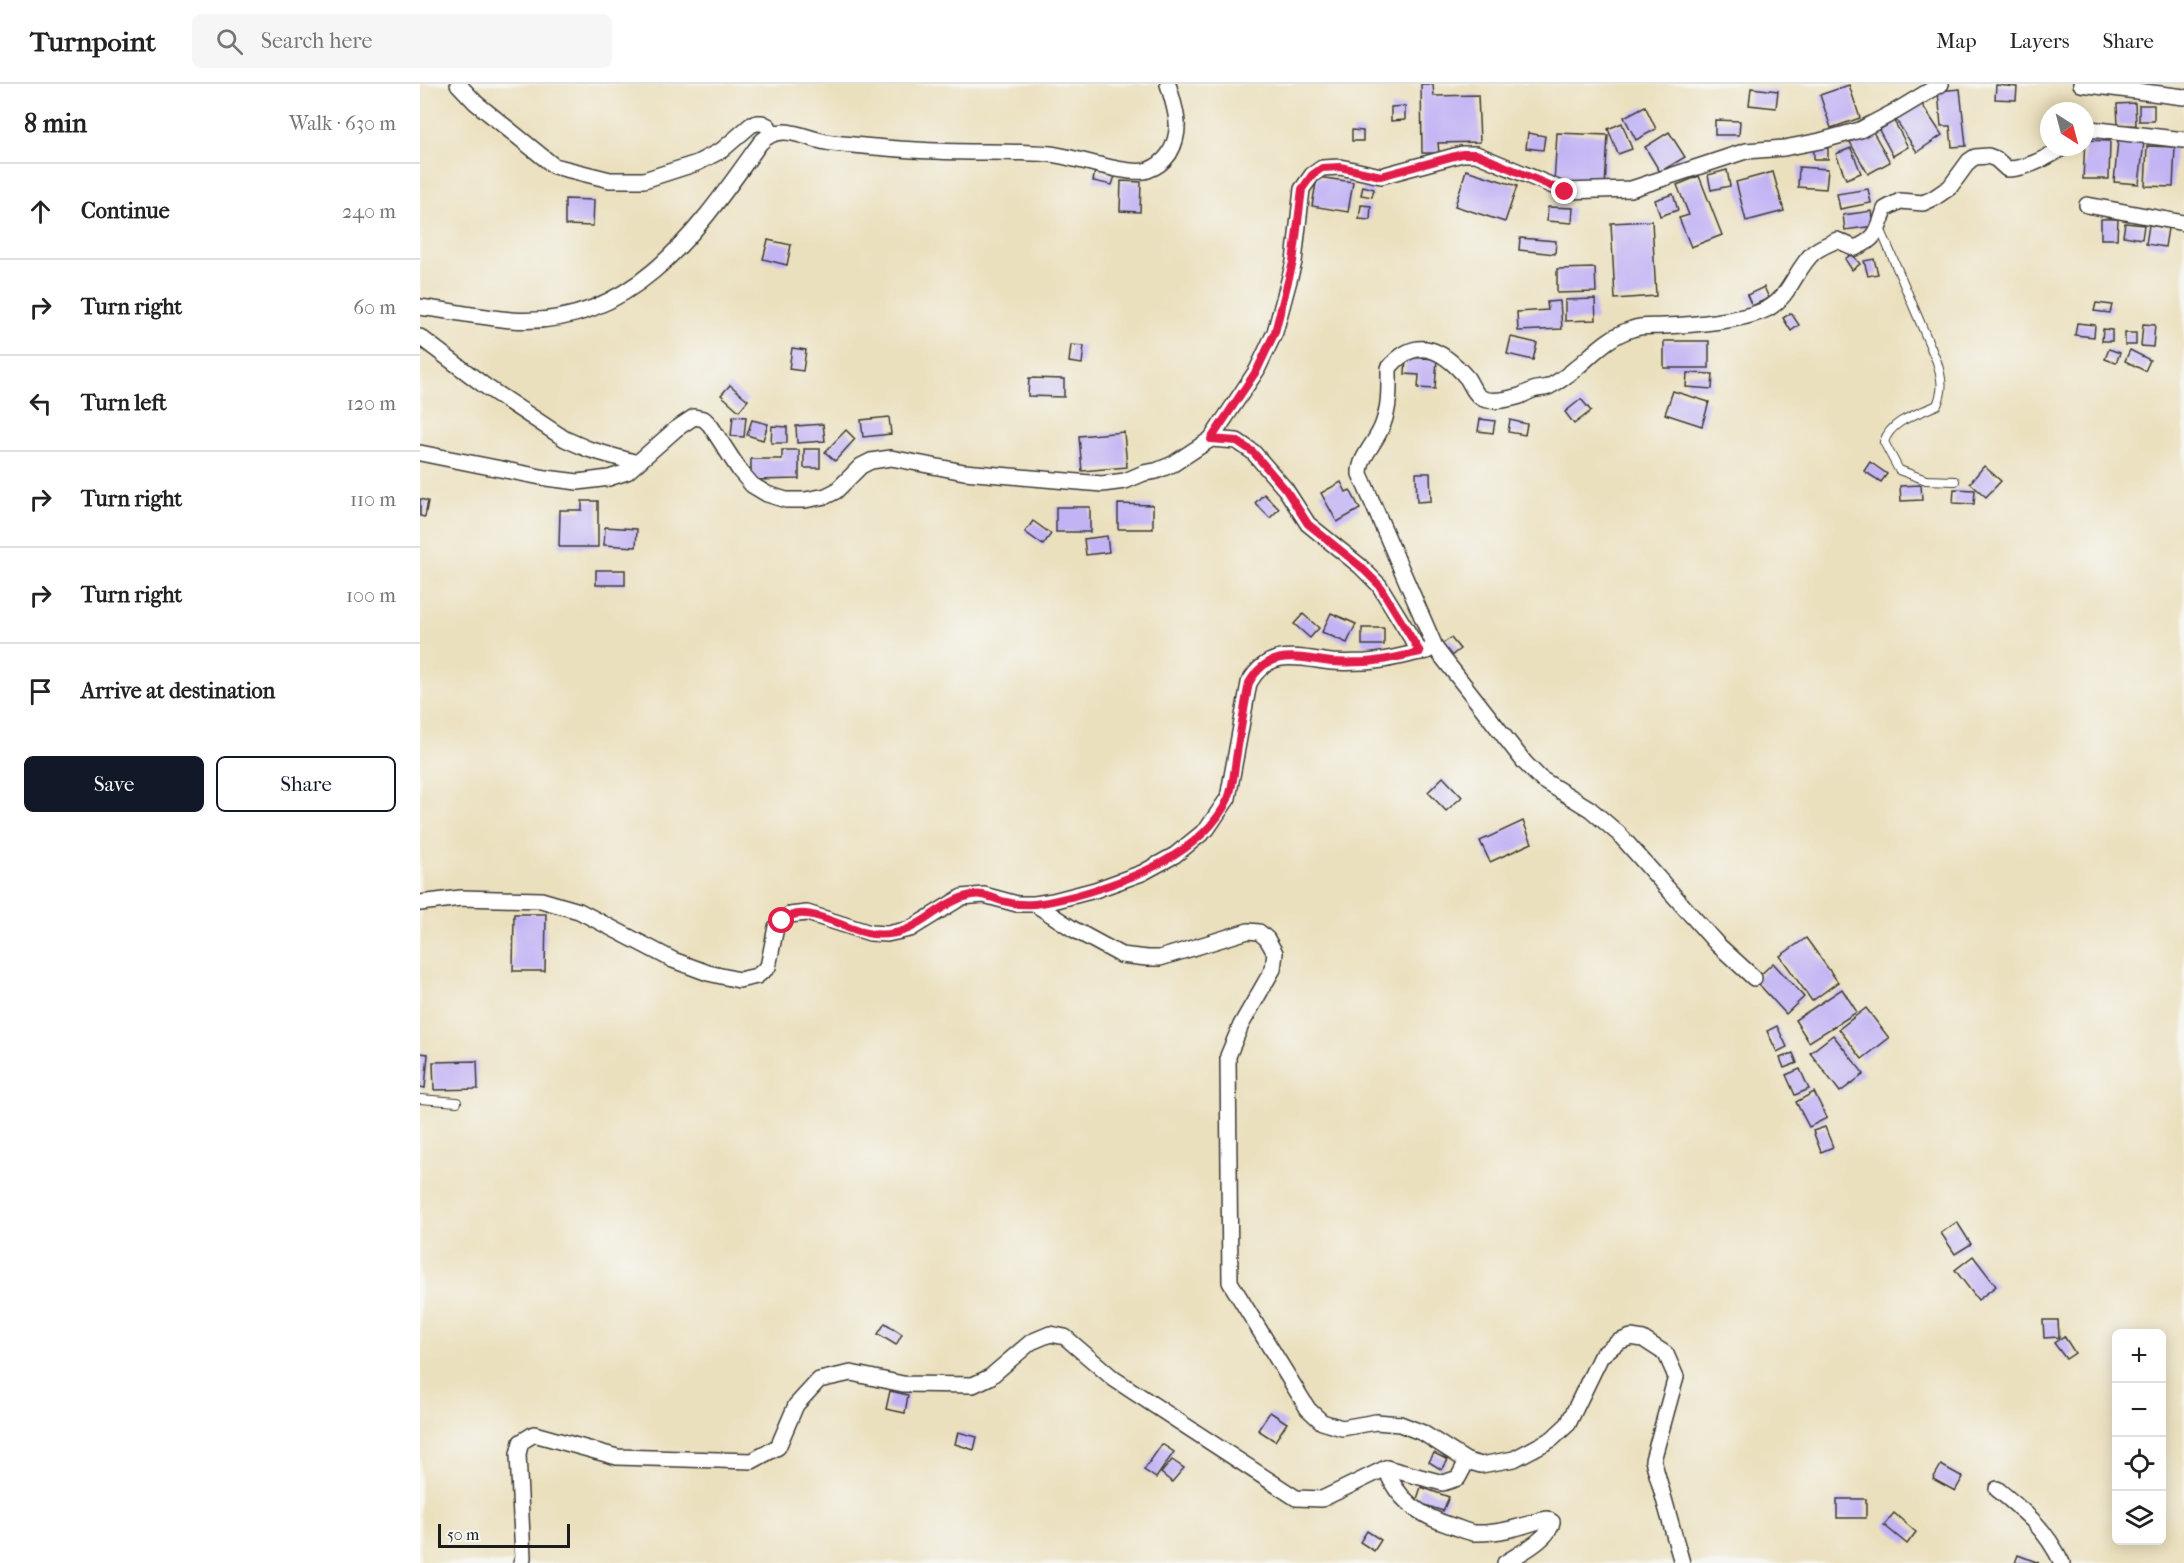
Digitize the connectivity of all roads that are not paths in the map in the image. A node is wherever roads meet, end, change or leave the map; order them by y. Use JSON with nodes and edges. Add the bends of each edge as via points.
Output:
{"nodes":[{"id":1,"x":458,"y":84,"type":"edge"},
{"id":2,"x":1168,"y":84,"type":"edge"},
{"id":3,"x":1941,"y":84,"type":"edge"},
{"id":4,"x":2081,"y":84,"type":"edge"},
{"id":5,"x":2184,"y":97,"type":"edge"},
{"id":6,"x":2094,"y":129,"type":"edge"},
{"id":7,"x":772,"y":133,"type":"junction"},
{"id":8,"x":2184,"y":140,"type":"edge"},
{"id":9,"x":2049,"y":156,"type":"edge"},
{"id":10,"x":2087,"y":205,"type":"dead end"},
{"id":11,"x":2184,"y":224,"type":"edge"},
{"id":12,"x":1880,"y":226,"type":"junction"},
{"id":13,"x":420,"y":307,"type":"edge"},
{"id":14,"x":420,"y":337,"type":"edge"},
{"id":15,"x":1211,"y":439,"type":"junction"},
{"id":16,"x":420,"y":453,"type":"edge"},
{"id":17,"x":637,"y":463,"type":"junction"},
{"id":18,"x":1955,"y":481,"type":"dead end"},
{"id":19,"x":1436,"y":649,"type":"junction"},
{"id":20,"x":1420,"y":652,"type":"junction"},
{"id":21,"x":420,"y":903,"type":"edge"},
{"id":22,"x":1035,"y":904,"type":"junction"},
{"id":23,"x":1754,"y":978,"type":"dead end"},
{"id":24,"x":420,"y":1099,"type":"edge"},
{"id":25,"x":457,"y":1102,"type":"dead end"},
{"id":26,"x":1467,"y":1461,"type":"junction"},
{"id":27,"x":1386,"y":1468,"type":"junction"},
{"id":28,"x":1997,"y":1489,"type":"dead end"},
{"id":29,"x":521,"y":1563,"type":"edge"},
{"id":30,"x":1505,"y":1563,"type":"edge"},
{"id":31,"x":1682,"y":1563,"type":"edge"},
{"id":32,"x":2062,"y":1563,"type":"edge"}],
"edges":[{"from":1,"to":7,"type":"street","via":[[554,166],[610,180],[644,180],[697,163],[722,150],[757,123],[768,126]]},
{"from":2,"to":7,"type":"street","via":[[1178,120],[1176,135],[1162,163],[1147,171],[1052,154],[914,150],[821,142],[788,132]]},
{"from":3,"to":15,"type":"street","via":[[1860,130],[1784,148],[1746,151],[1631,189],[1565,192],[1476,154],[1462,154],[1381,176],[1340,167],[1322,168],[1302,189],[1293,262],[1275,332],[1257,370]]},
{"from":4,"to":5,"type":"street"},
{"from":6,"to":8,"type":"street"},
{"from":7,"to":13,"type":"street","via":[[667,261],[609,302],[548,318],[512,320]]},
{"from":9,"to":12,"type":"street","via":[[2018,169],[2007,169],[1988,156],[1976,157],[1950,187],[1934,198],[1923,203],[1900,201],[1886,209]]},
{"from":10,"to":11,"type":"street"},
{"from":12,"to":18,"type":"lane","via":[[1943,382],[1937,405],[1895,424],[1884,442],[1899,470],[1926,480]]},
{"from":12,"to":19,"type":"street","via":[[1867,243],[1855,248],[1837,240],[1813,254],[1779,301],[1766,310],[1722,320],[1629,329],[1604,343],[1549,387],[1514,398],[1491,400],[1479,396],[1451,361],[1423,347],[1396,360],[1389,368],[1388,408],[1373,446],[1359,465],[1360,474]]},
{"from":14,"to":17,"type":"street","via":[[565,439]]},
{"from":15,"to":17,"type":"street","via":[[1173,464],[1125,481],[1102,484],[964,472],[902,459],[881,459],[861,466],[836,491],[805,500],[786,500],[752,485],[704,419],[694,417],[686,422]]},
{"from":15,"to":20,"type":"street","via":[[1237,441],[1253,452],[1286,490],[1308,524],[1379,585]]},
{"from":16,"to":17,"type":"street","via":[[578,482],[619,476]]},
{"from":19,"to":20,"type":"street"},
{"from":19,"to":23,"type":"street","via":[[1525,763],[1541,779],[1590,809],[1619,834],[1717,944]]},
{"from":20,"to":22,"type":"street","via":[[1366,662],[1282,657],[1256,669],[1249,683],[1228,798],[1208,829],[1142,873],[1095,890]]},
{"from":21,"to":22,"type":"street","via":[[461,898],[559,904],[673,960],[739,981],[757,976],[768,967],[776,927],[789,915],[807,913],[870,933],[887,934],[910,929],[962,897],[984,894],[1017,904]]},
{"from":22,"to":26,"type":"street","via":[[1121,955],[1160,958],[1248,931],[1259,932],[1267,939],[1275,953],[1272,969],[1228,1056],[1230,1282],[1308,1409],[1322,1422],[1342,1428],[1376,1422],[1400,1424],[1423,1433]]},
{"from":24,"to":25,"type":"lane"},
{"from":26,"to":27,"type":"street","via":[[1458,1478],[1443,1483]]},
{"from":26,"to":31,"type":"street","via":[[1481,1465],[1514,1459],[1552,1439],[1568,1424],[1601,1356],[1618,1342],[1631,1337],[1643,1339],[1666,1354],[1676,1377],[1653,1460]]},
{"from":27,"to":29,"type":"street","via":[[1322,1499],[1296,1498],[1114,1379],[1065,1337],[1050,1334],[1031,1342],[990,1377],[973,1385],[903,1384],[851,1373],[819,1380],[796,1405],[778,1447],[752,1461],[617,1457],[534,1434],[521,1442],[518,1454]]},
{"from":27,"to":30,"type":"street","via":[[1401,1498],[1420,1513],[1463,1530],[1506,1531],[1547,1519],[1552,1522],[1544,1536]]},
{"from":28,"to":32,"type":"street","via":[[2032,1518]]}]}
